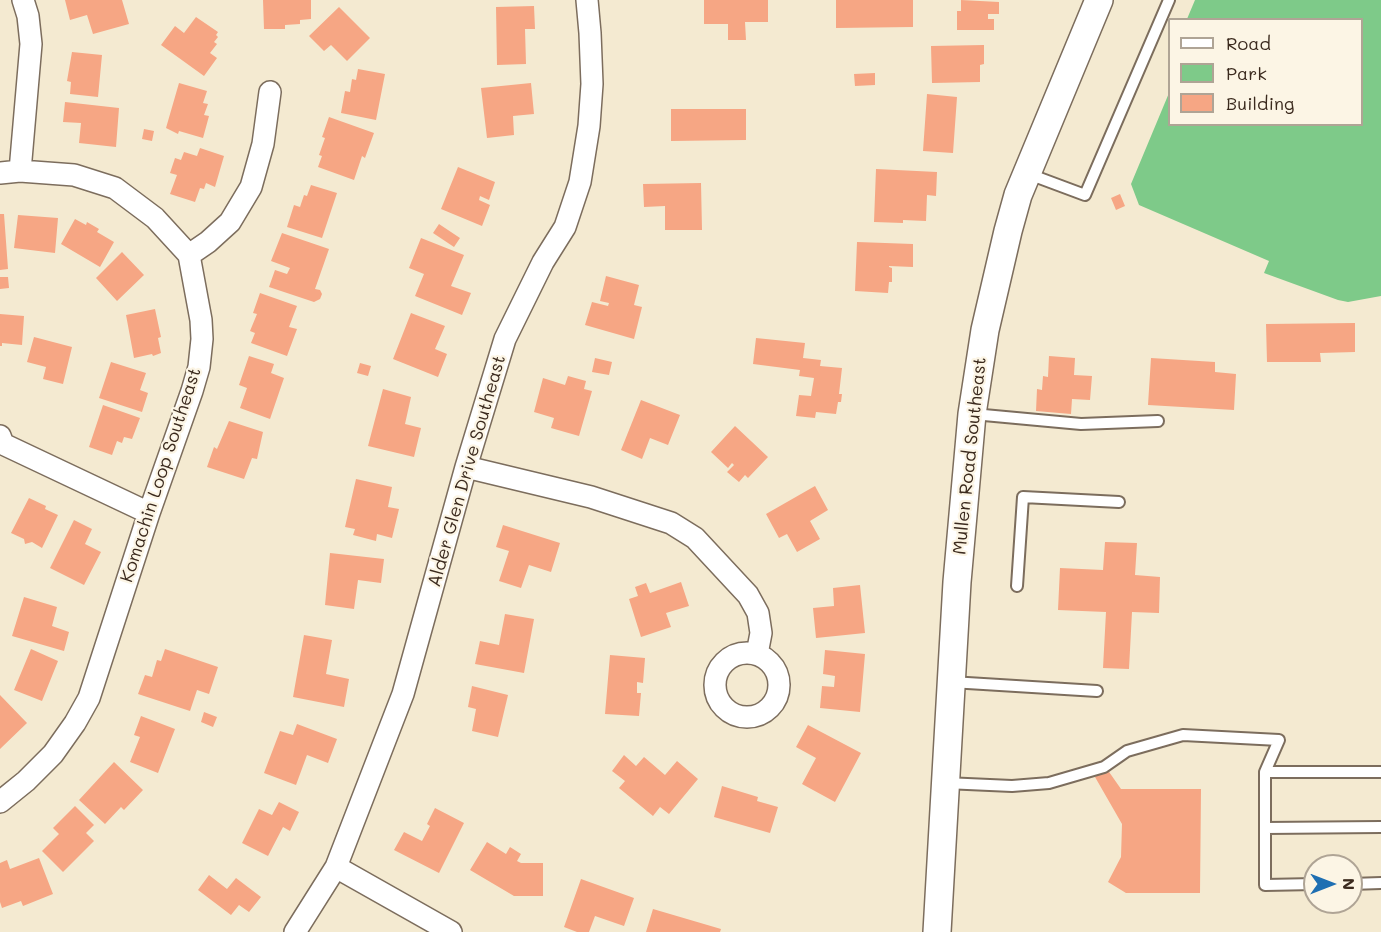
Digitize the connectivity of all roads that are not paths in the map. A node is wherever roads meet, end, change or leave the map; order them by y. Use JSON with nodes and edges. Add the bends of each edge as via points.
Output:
{"nodes":[{"id":1,"x":23,"y":0,"type":"edge"},
{"id":2,"x":587,"y":0,"type":"edge"},
{"id":3,"x":1099,"y":0,"type":"edge"},
{"id":4,"x":1169,"y":0,"type":"edge"},
{"id":5,"x":270,"y":92,"type":"dead end"},
{"id":6,"x":10,"y":172,"type":"edge"},
{"id":7,"x":1026,"y":173,"type":"junction"},
{"id":8,"x":189,"y":255,"type":"junction"},
{"id":9,"x":972,"y":414,"type":"junction"},
{"id":10,"x":1158,"y":421,"type":"dead end"},
{"id":11,"x":0,"y":436,"type":"edge"},
{"id":12,"x":466,"y":467,"type":"junction"},
{"id":13,"x":1119,"y":502,"type":"dead end"},
{"id":14,"x":149,"y":513,"type":"junction"},
{"id":15,"x":1017,"y":586,"type":"dead end"},
{"id":16,"x":757,"y":654,"type":"dead end"},
{"id":17,"x":950,"y":682,"type":"junction"},
{"id":18,"x":1098,"y":691,"type":"dead end"},
{"id":19,"x":1265,"y":772,"type":"junction"},
{"id":20,"x":1381,"y":772,"type":"edge"},
{"id":21,"x":945,"y":783,"type":"junction"},
{"id":22,"x":0,"y":802,"type":"edge"},
{"id":23,"x":1381,"y":827,"type":"edge"},
{"id":24,"x":1265,"y":828,"type":"junction"},
{"id":25,"x":336,"y":867,"type":"junction"},
{"id":26,"x":1381,"y":883,"type":"edge"},
{"id":27,"x":1303,"y":884,"type":"edge"},
{"id":28,"x":1363,"y":884,"type":"edge"},
{"id":29,"x":295,"y":932,"type":"edge"},
{"id":30,"x":451,"y":932,"type":"edge"},
{"id":31,"x":937,"y":932,"type":"edge"}],
"edges":[{"from":1,"to":6,"type":"street","via":[[31,44]]},
{"from":2,"to":12,"type":"street","name":"Alder Glen Drive Southeast","via":[[592,84],[580,182],[565,227],[505,339]]},
{"from":3,"to":7,"type":"street","name":"Mullen Road Southeast"},
{"from":4,"to":7,"type":"lane","via":[[1085,195]]},
{"from":5,"to":8,"type":"street","via":[[264,144],[251,186],[230,222]]},
{"from":6,"to":8,"type":"street","via":[[74,175],[115,188],[155,218]]},
{"from":7,"to":9,"type":"street","name":"Mullen Road Southeast","via":[[985,330]]},
{"from":8,"to":14,"type":"street","name":"Komachin Loop Southeast","via":[[201,320],[199,367]]},
{"from":9,"to":10,"type":"lane","via":[[1081,424]]},
{"from":9,"to":17,"type":"street","name":"Mullen Road Southeast"},
{"from":11,"to":14,"type":"street","via":[[3,444]]},
{"from":12,"to":16,"type":"street","via":[[591,497],[671,523],[695,538],[748,595],[758,613],[761,633]]},
{"from":12,"to":25,"type":"street","name":"Alder Glen Drive Southeast","via":[[403,694]]},
{"from":13,"to":15,"type":"lane","via":[[1023,497]]},
{"from":14,"to":22,"type":"street","name":"Komachin Loop Southeast","via":[[89,698],[52,754]]},
{"from":17,"to":18,"type":"lane"},
{"from":17,"to":21,"type":"street","name":"Mullen Road Southeast"},
{"from":19,"to":20,"type":"lane"},
{"from":19,"to":21,"type":"lane","via":[[1279,740],[1183,735],[1127,751],[1104,767],[1049,783]]},
{"from":19,"to":24,"type":"lane"},
{"from":21,"to":31,"type":"street","name":"Mullen Road Southeast"},
{"from":23,"to":24,"type":"lane"},
{"from":24,"to":27,"type":"lane","via":[[1265,885]]},
{"from":25,"to":29,"type":"street","name":"Alder Glen Drive Southeast"},
{"from":25,"to":30,"type":"street"},
{"from":26,"to":28,"type":"lane"}]}
